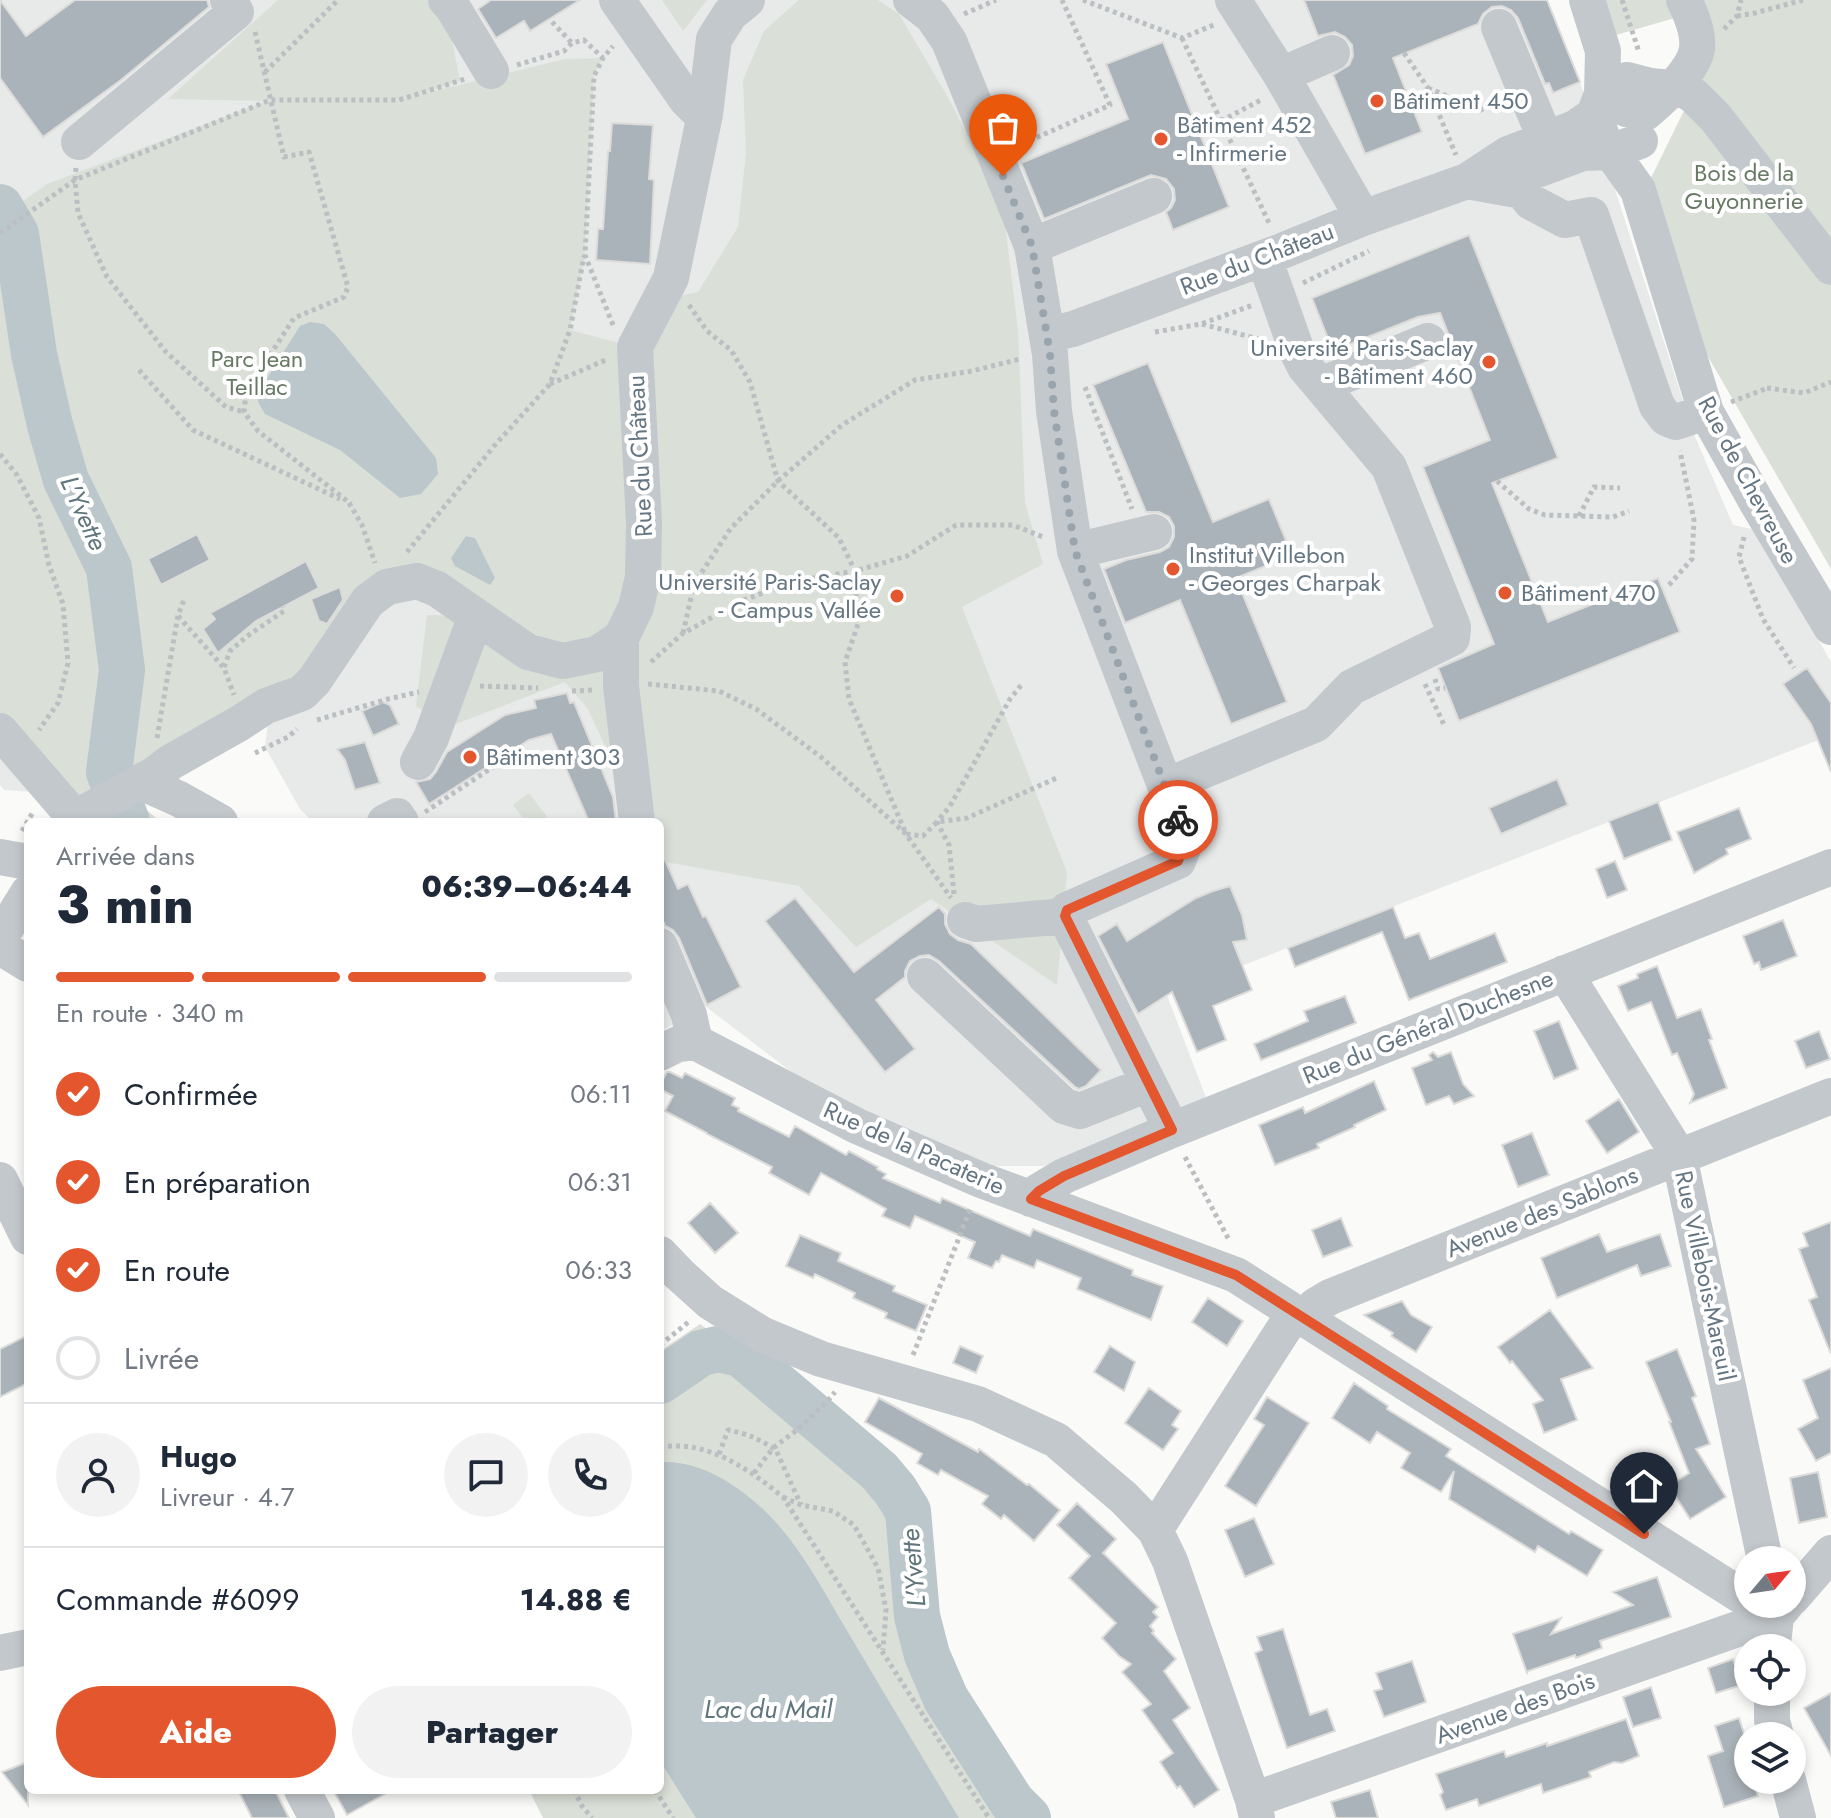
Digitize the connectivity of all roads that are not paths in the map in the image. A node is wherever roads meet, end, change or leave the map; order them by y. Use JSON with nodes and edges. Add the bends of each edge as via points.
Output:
{"nodes":[{"id":1,"x":228,"y":0,"type":"edge"},
{"id":2,"x":617,"y":0,"type":"edge"},
{"id":3,"x":747,"y":0,"type":"edge"},
{"id":4,"x":911,"y":0,"type":"edge"},
{"id":5,"x":1587,"y":0,"type":"edge"},
{"id":6,"x":1684,"y":0,"type":"edge"},
{"id":7,"x":455,"y":3,"type":"edge"},
{"id":8,"x":1237,"y":5,"type":"edge"},
{"id":9,"x":1499,"y":27,"type":"dead end"},
{"id":10,"x":1332,"y":53,"type":"dead end"},
{"id":11,"x":491,"y":71,"type":"road end"},
{"id":12,"x":1281,"y":75,"type":"junction"},
{"id":13,"x":1635,"y":106,"type":"junction"},
{"id":14,"x":705,"y":114,"type":"junction"},
{"id":15,"x":1545,"y":138,"type":"junction"},
{"id":16,"x":79,"y":142,"type":"road end"},
{"id":17,"x":1467,"y":181,"type":"junction"},
{"id":18,"x":1154,"y":196,"type":"dead end"},
{"id":19,"x":1363,"y":218,"type":"junction"},
{"id":20,"x":1267,"y":242,"type":"junction"},
{"id":21,"x":1032,"y":246,"type":"junction"},
{"id":22,"x":1831,"y":267,"type":"edge"},
{"id":23,"x":1428,"y":341,"type":"dead end"},
{"id":24,"x":1038,"y":349,"type":"junction"},
{"id":25,"x":1321,"y":385,"type":"junction"},
{"id":26,"x":1691,"y":417,"type":"junction"},
{"id":27,"x":1148,"y":534,"type":"road end"},
{"id":28,"x":1064,"y":546,"type":"junction"},
{"id":29,"x":476,"y":616,"type":"junction"},
{"id":30,"x":1831,"y":627,"type":"edge"},
{"id":31,"x":621,"y":638,"type":"junction"},
{"id":32,"x":0,"y":731,"type":"edge"},
{"id":33,"x":418,"y":762,"type":"dead end"},
{"id":34,"x":148,"y":778,"type":"junction"},
{"id":35,"x":1166,"y":786,"type":"junction"},
{"id":36,"x":79,"y":817,"type":"edge"},
{"id":37,"x":213,"y":818,"type":"edge"},
{"id":38,"x":637,"y":818,"type":"edge"},
{"id":39,"x":0,"y":857,"type":"edge"},
{"id":40,"x":24,"y":861,"type":"edge"},
{"id":41,"x":1831,"y":867,"type":"edge"},
{"id":42,"x":0,"y":886,"type":"edge"},
{"id":43,"x":24,"y":891,"type":"edge"},
{"id":44,"x":24,"y":899,"type":"edge"},
{"id":45,"x":1065,"y":916,"type":"junction"},
{"id":46,"x":965,"y":920,"type":"dead end"},
{"id":47,"x":0,"y":938,"type":"edge"},
{"id":48,"x":0,"y":947,"type":"edge"},
{"id":49,"x":24,"y":962,"type":"edge"},
{"id":50,"x":664,"y":962,"type":"edge"},
{"id":51,"x":1564,"y":973,"type":"junction"},
{"id":52,"x":925,"y":976,"type":"dead end"},
{"id":53,"x":695,"y":1042,"type":"junction"},
{"id":54,"x":664,"y":1051,"type":"edge"},
{"id":55,"x":1148,"y":1084,"type":"junction"},
{"id":56,"x":1831,"y":1096,"type":"edge"},
{"id":57,"x":1175,"y":1138,"type":"junction"},
{"id":58,"x":1679,"y":1156,"type":"junction"},
{"id":59,"x":0,"y":1180,"type":"edge"},
{"id":60,"x":1031,"y":1199,"type":"junction"},
{"id":61,"x":24,"y":1229,"type":"edge"},
{"id":62,"x":664,"y":1258,"type":"edge"},
{"id":63,"x":1299,"y":1317,"type":"junction"},
{"id":64,"x":1155,"y":1530,"type":"junction"},
{"id":65,"x":1762,"y":1546,"type":"edge"},
{"id":66,"x":1831,"y":1553,"type":"edge"},
{"id":67,"x":1806,"y":1577,"type":"edge"},
{"id":68,"x":1734,"y":1586,"type":"edge"},
{"id":69,"x":1751,"y":1618,"type":"edge"},
{"id":70,"x":24,"y":1648,"type":"edge"},
{"id":71,"x":0,"y":1653,"type":"edge"},
{"id":72,"x":304,"y":1794,"type":"edge"},
{"id":73,"x":1792,"y":1794,"type":"edge"},
{"id":74,"x":1255,"y":1809,"type":"edge"},
{"id":75,"x":317,"y":1818,"type":"edge"},
{"id":76,"x":1798,"y":1818,"type":"edge"}],
"edges":[{"from":1,"to":16,"type":"street","via":[[236,12]]},
{"from":2,"to":14,"type":"street","via":[[686,99]]},
{"from":3,"to":14,"type":"street","name":"Rue du Château","via":[[714,39]]},
{"from":4,"to":21,"type":"street","via":[[932,16],[949,41]]},
{"from":5,"to":13,"type":"street","name":"Rue de Chevreuse","via":[[1603,51]]},
{"from":6,"to":13,"type":"street","via":[[1694,20],[1697,49],[1689,65]]},
{"from":7,"to":11,"type":"street"},
{"from":8,"to":12,"type":"street"},
{"from":9,"to":15,"type":"street"},
{"from":10,"to":12,"type":"street"},
{"from":12,"to":19,"type":"street"},
{"from":13,"to":15,"type":"street","name":"Rue du Château"},
{"from":13,"to":17,"type":"street","name":"Rue du Château","via":[[1583,153],[1513,179]]},
{"from":13,"to":22,"type":"street","via":[[1694,96]]},
{"from":13,"to":26,"type":"street","name":"Rue de Chevreuse","via":[[1638,190]]},
{"from":14,"to":31,"type":"street","name":"Rue du Château","via":[[671,278],[635,347],[643,577]]},
{"from":15,"to":17,"type":"street","name":"Rue du Château"},
{"from":17,"to":19,"type":"street","name":"Rue du Château"},
{"from":17,"to":26,"type":"street","via":[[1522,191],[1531,202],[1565,220],[1591,215],[1657,406],[1666,418]]},
{"from":18,"to":21,"type":"street"},
{"from":19,"to":20,"type":"street","name":"Rue du Château"},
{"from":20,"to":24,"type":"street","name":"Rue du Château"},
{"from":20,"to":25,"type":"street","via":[[1297,351]]},
{"from":21,"to":24,"type":"street"},
{"from":23,"to":25,"type":"street"},
{"from":24,"to":28,"type":"street","via":[[1054,411]]},
{"from":25,"to":35,"type":"street","via":[[1389,467],[1453,627],[1452,638],[1352,687],[1316,724]]},
{"from":26,"to":30,"type":"street","name":"Rue de Chevreuse","via":[[1756,501]]},
{"from":27,"to":28,"type":"street"},
{"from":28,"to":35,"type":"street"},
{"from":29,"to":31,"type":"street","via":[[528,652],[563,661],[597,654]]},
{"from":29,"to":33,"type":"street"},
{"from":29,"to":34,"type":"street","via":[[417,581],[387,587],[368,601],[302,693],[266,706]]},
{"from":31,"to":38,"type":"street","via":[[621,686]]},
{"from":32,"to":36,"type":"street"},
{"from":34,"to":36,"type":"street"},
{"from":34,"to":37,"type":"street"},
{"from":35,"to":45,"type":"street","via":[[1186,840],[1178,861],[1067,910]]},
{"from":39,"to":40,"type":"street"},
{"from":41,"to":51,"type":"street","name":"Rue du Général Duchesne"},
{"from":42,"to":43,"type":"street"},
{"from":44,"to":47,"type":"street"},
{"from":45,"to":46,"type":"street","via":[[976,924]]},
{"from":45,"to":55,"type":"street"},
{"from":48,"to":49,"type":"street"},
{"from":50,"to":53,"type":"street","via":[[689,1015]]},
{"from":51,"to":57,"type":"street","name":"Rue du Général Duchesne"},
{"from":51,"to":58,"type":"street","name":"Rue Villebois-Mareuil"},
{"from":52,"to":55,"type":"street","via":[[1064,1106],[1080,1111]]},
{"from":53,"to":54,"type":"street"},
{"from":53,"to":60,"type":"street","name":"Rue de la Pacaterie","via":[[857,1126]]},
{"from":55,"to":57,"type":"street"},
{"from":56,"to":58,"type":"street","name":"Avenue des Sablons"},
{"from":57,"to":60,"type":"street","name":"Rue du Général Duchesne","via":[[1064,1176]]},
{"from":58,"to":63,"type":"street","name":"Avenue des Sablons","via":[[1330,1297]]},
{"from":58,"to":65,"type":"street","name":"Rue Villebois-Mareuil"},
{"from":59,"to":61,"type":"street"},
{"from":60,"to":63,"type":"street","name":"Rue de la Pacaterie","via":[[1236,1275]]},
{"from":62,"to":64,"type":"street","via":[[710,1302],[763,1335],[821,1359],[978,1404],[1056,1440]]},
{"from":63,"to":64,"type":"street","name":"Avenue des Sablons"},
{"from":63,"to":68,"type":"street","name":"Rue de la Pacaterie"},
{"from":64,"to":74,"type":"street"},
{"from":66,"to":67,"type":"street"},
{"from":69,"to":74,"type":"street","name":"Avenue des Bois"},
{"from":70,"to":71,"type":"street"},
{"from":72,"to":75,"type":"street"},
{"from":73,"to":76,"type":"street"}]}
